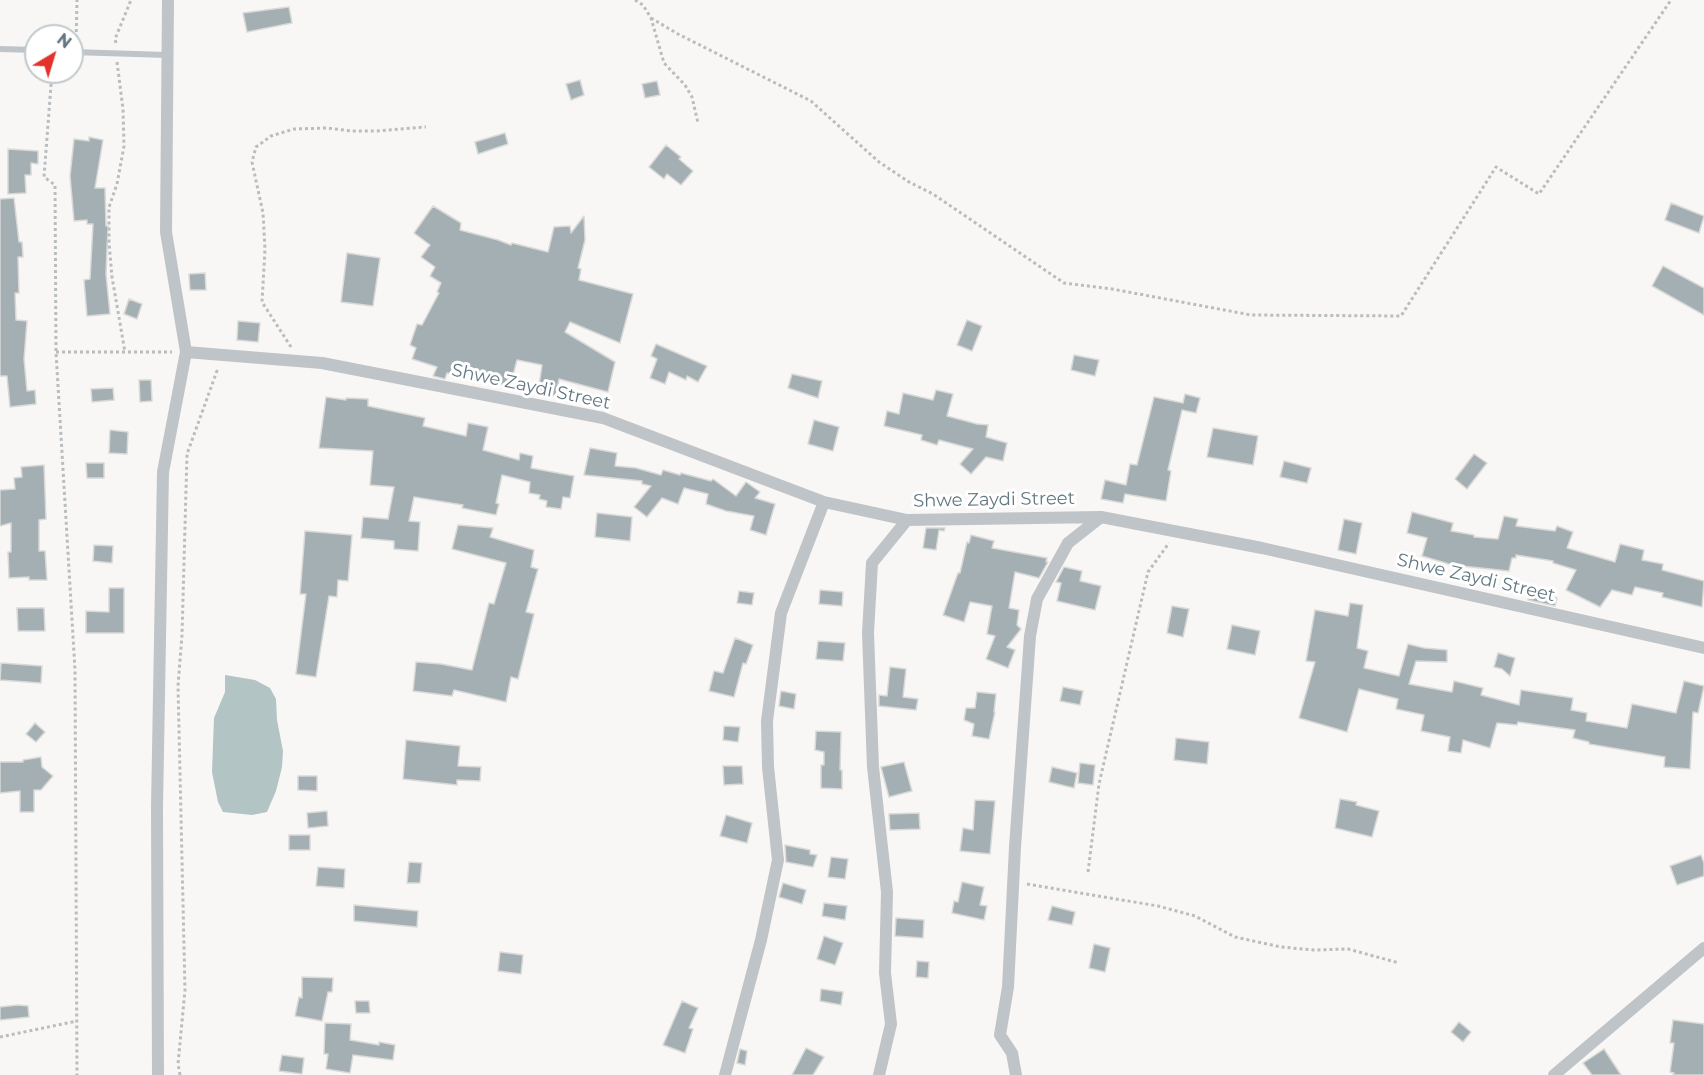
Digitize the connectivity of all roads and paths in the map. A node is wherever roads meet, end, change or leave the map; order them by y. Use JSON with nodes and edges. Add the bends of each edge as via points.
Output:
{"nodes":[{"id":1,"x":77,"y":0,"type":"edge"},
{"id":2,"x":131,"y":0,"type":"edge"},
{"id":3,"x":168,"y":0,"type":"edge"},
{"id":4,"x":635,"y":0,"type":"edge"},
{"id":5,"x":1671,"y":0,"type":"edge"},
{"id":6,"x":651,"y":18,"type":"junction"},
{"id":7,"x":76,"y":24,"type":"edge"},
{"id":8,"x":116,"y":48,"type":"dead end"},
{"id":9,"x":0,"y":49,"type":"edge"},
{"id":10,"x":24,"y":50,"type":"edge"},
{"id":11,"x":84,"y":52,"type":"edge"},
{"id":12,"x":168,"y":55,"type":"junction"},
{"id":13,"x":117,"y":58,"type":"dead end"},
{"id":14,"x":51,"y":84,"type":"edge"},
{"id":15,"x":698,"y":123,"type":"dead end"},
{"id":16,"x":426,"y":127,"type":"dead end"},
{"id":17,"x":56,"y":352,"type":"junction"},
{"id":18,"x":125,"y":352,"type":"junction"},
{"id":19,"x":186,"y":352,"type":"junction"},
{"id":20,"x":223,"y":355,"type":"junction"},
{"id":21,"x":299,"y":361,"type":"junction"},
{"id":22,"x":824,"y":502,"type":"junction"},
{"id":23,"x":1101,"y":517,"type":"junction"},
{"id":24,"x":908,"y":520,"type":"junction"},
{"id":25,"x":1177,"y":532,"type":"junction"},
{"id":26,"x":1704,"y":648,"type":"edge"},
{"id":27,"x":1088,"y":872,"type":"dead end"},
{"id":28,"x":1013,"y":882,"type":"junction"},
{"id":29,"x":1704,"y":948,"type":"edge"},
{"id":30,"x":1399,"y":963,"type":"dead end"},
{"id":31,"x":77,"y":1021,"type":"junction"},
{"id":32,"x":0,"y":1037,"type":"edge"},
{"id":33,"x":78,"y":1075,"type":"edge"},
{"id":34,"x":158,"y":1075,"type":"edge"},
{"id":35,"x":180,"y":1075,"type":"edge"},
{"id":36,"x":725,"y":1075,"type":"edge"},
{"id":37,"x":879,"y":1075,"type":"edge"},
{"id":38,"x":1016,"y":1075,"type":"edge"},
{"id":39,"x":1554,"y":1075,"type":"edge"}],
"edges":[{"from":1,"to":7,"type":"path"},
{"from":2,"to":8,"type":"path","via":[[115,39]]},
{"from":3,"to":12,"type":"street"},
{"from":4,"to":6,"type":"path","via":[[643,4]]},
{"from":5,"to":6,"type":"path","via":[[1539,194],[1496,167],[1401,316],[1251,315],[1064,283],[879,162],[811,101]]},
{"from":6,"to":15,"type":"path","via":[[664,63],[686,85]]},
{"from":9,"to":10,"type":"lane"},
{"from":11,"to":12,"type":"lane"},
{"from":12,"to":19,"type":"street","via":[[166,232]]},
{"from":13,"to":18,"type":"path","via":[[124,147],[109,207],[109,242]]},
{"from":14,"to":17,"type":"path","via":[[44,177],[54,185]]},
{"from":16,"to":21,"type":"path","via":[[378,131],[294,129],[271,136],[256,147],[252,162],[263,213],[265,249],[262,302]]},
{"from":17,"to":18,"type":"path"},
{"from":17,"to":31,"type":"path","via":[[75,670]]},
{"from":18,"to":19,"type":"path"},
{"from":19,"to":20,"type":"street","name":"Shwe Zaydi Street"},
{"from":19,"to":34,"type":"street","via":[[163,472],[157,807]]},
{"from":20,"to":21,"type":"street","name":"Shwe Zaydi Street"},
{"from":20,"to":35,"type":"path","via":[[187,454],[178,686],[185,980]]},
{"from":21,"to":22,"type":"street","name":"Shwe Zaydi Street","via":[[603,418]]},
{"from":22,"to":24,"type":"street","name":"Shwe Zaydi Street"},
{"from":22,"to":36,"type":"street","via":[[782,613],[767,721],[778,860]]},
{"from":23,"to":24,"type":"street","name":"Shwe Zaydi Street"},
{"from":23,"to":25,"type":"street","name":"Shwe Zaydi Street"},
{"from":23,"to":28,"type":"street","via":[[1068,543],[1037,599],[1030,636]]},
{"from":24,"to":37,"type":"street","via":[[872,563],[868,633],[873,767],[887,892],[885,973],[891,1024]]},
{"from":25,"to":26,"type":"street","name":"Shwe Zaydi Street"},
{"from":25,"to":27,"type":"path","via":[[1149,572],[1099,784]]},
{"from":28,"to":30,"type":"path","via":[[1158,906],[1196,916],[1235,937],[1314,950],[1348,949]]},
{"from":28,"to":38,"type":"street","via":[[1008,987],[1000,1035],[1012,1053]]},
{"from":29,"to":39,"type":"street"},
{"from":31,"to":32,"type":"path"},
{"from":31,"to":33,"type":"path"}]}
